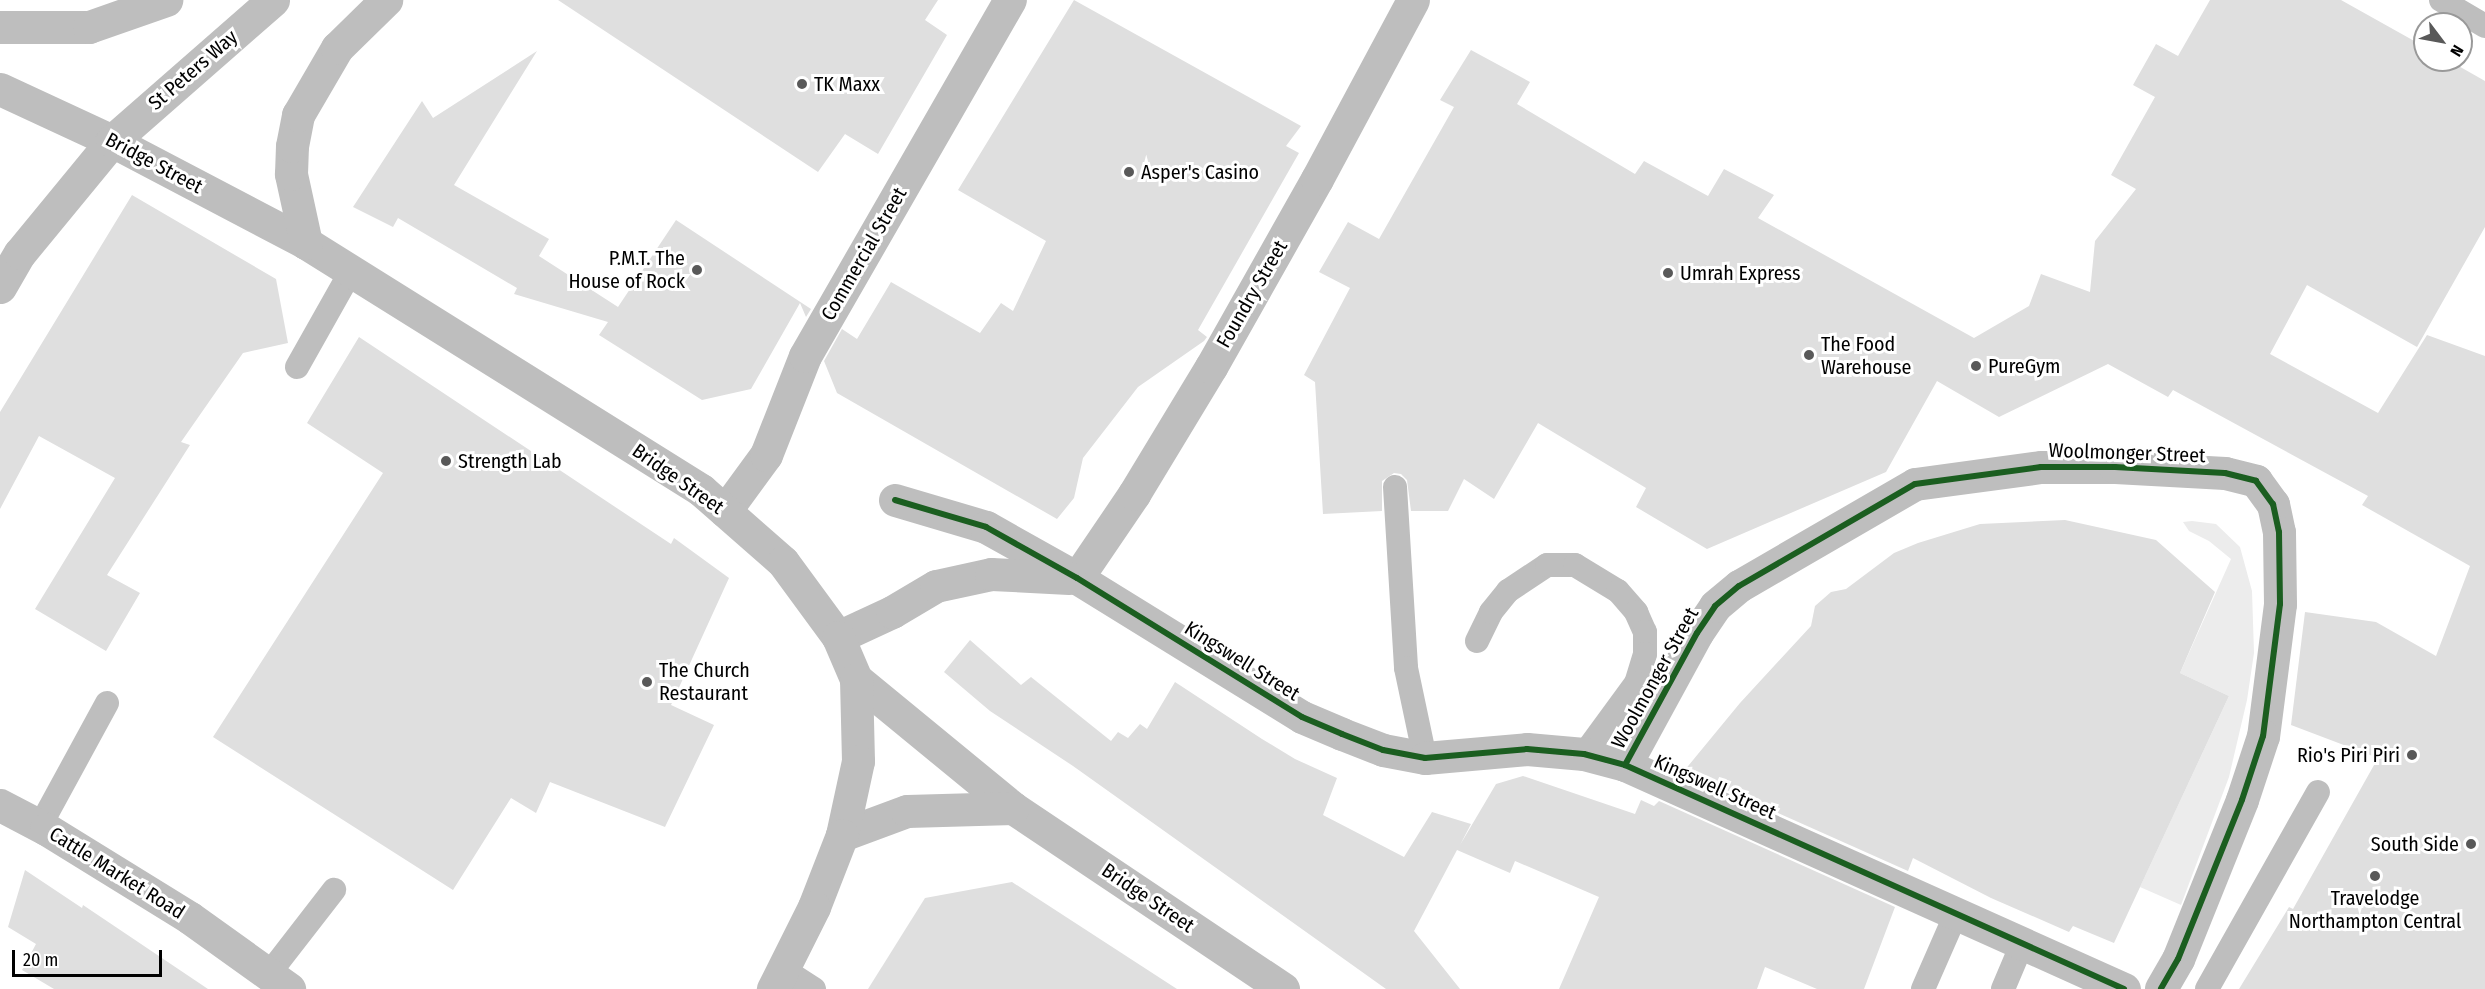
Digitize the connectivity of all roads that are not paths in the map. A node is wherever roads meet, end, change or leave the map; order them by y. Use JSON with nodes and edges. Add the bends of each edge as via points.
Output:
{"nodes":[{"id":1,"x":166,"y":0,"type":"edge"},
{"id":2,"x":273,"y":0,"type":"edge"},
{"id":3,"x":386,"y":0,"type":"edge"},
{"id":4,"x":1010,"y":0,"type":"edge"},
{"id":5,"x":1413,"y":0,"type":"edge"},
{"id":6,"x":2441,"y":0,"type":"edge"},
{"id":7,"x":2485,"y":26,"type":"edge"},
{"id":8,"x":0,"y":27,"type":"edge"},
{"id":9,"x":0,"y":89,"type":"edge"},
{"id":10,"x":112,"y":141,"type":"junction"},
{"id":11,"x":306,"y":243,"type":"junction"},
{"id":12,"x":351,"y":271,"type":"junction"},
{"id":13,"x":0,"y":287,"type":"edge"},
{"id":14,"x":297,"y":366,"type":"dead end"},
{"id":15,"x":1395,"y":487,"type":"dead end"},
{"id":16,"x":895,"y":500,"type":"dead end"},
{"id":17,"x":725,"y":511,"type":"junction"},
{"id":18,"x":1077,"y":578,"type":"junction"},
{"id":19,"x":838,"y":637,"type":"junction"},
{"id":20,"x":1477,"y":641,"type":"dead end"},
{"id":21,"x":856,"y":679,"type":"junction"},
{"id":22,"x":107,"y":703,"type":"dead end"},
{"id":23,"x":1584,"y":754,"type":"junction"},
{"id":24,"x":1425,"y":758,"type":"junction"},
{"id":25,"x":1625,"y":765,"type":"junction"},
{"id":26,"x":2318,"y":792,"type":"dead end"},
{"id":27,"x":0,"y":805,"type":"edge"},
{"id":28,"x":1013,"y":808,"type":"junction"},
{"id":29,"x":39,"y":826,"type":"junction"},
{"id":30,"x":842,"y":835,"type":"junction"},
{"id":31,"x":334,"y":890,"type":"dead end"},
{"id":32,"x":1956,"y":914,"type":"junction"},
{"id":33,"x":2022,"y":944,"type":"junction"},
{"id":34,"x":778,"y":979,"type":"edge"},
{"id":35,"x":278,"y":982,"type":"edge"},
{"id":36,"x":814,"y":989,"type":"edge"},
{"id":37,"x":1283,"y":989,"type":"edge"},
{"id":38,"x":1923,"y":989,"type":"edge"},
{"id":39,"x":2003,"y":989,"type":"edge"},
{"id":40,"x":2124,"y":989,"type":"edge"},
{"id":41,"x":2161,"y":989,"type":"edge"},
{"id":42,"x":2207,"y":989,"type":"edge"}],
"edges":[{"from":1,"to":8,"type":"main road","via":[[89,27]]},
{"from":2,"to":10,"type":"main road","name":"St Peters Way"},
{"from":3,"to":11,"type":"main road","via":[[337,48],[298,115],[291,174]]},
{"from":4,"to":17,"type":"main road","name":"Commercial Street","via":[[806,356],[766,455]]},
{"from":5,"to":18,"type":"main road","name":"Foundry Street","via":[[1211,367],[1134,494]]},
{"from":6,"to":7,"type":"lane"},
{"from":9,"to":10,"type":"main road","name":"Bridge Street"},
{"from":10,"to":11,"type":"main road","name":"Bridge Street"},
{"from":10,"to":13,"type":"main road","name":"St Peters Way","via":[[20,254]]},
{"from":11,"to":12,"type":"main road","name":"Bridge Street"},
{"from":12,"to":14,"type":"lane"},
{"from":12,"to":17,"type":"main road","name":"Bridge Street","via":[[701,490]]},
{"from":15,"to":24,"type":"lane","via":[[1406,668]]},
{"from":16,"to":18,"type":"main road","name":"Kingswell Street","via":[[986,527]]},
{"from":17,"to":19,"type":"main road","name":"Bridge Street","via":[[783,562]]},
{"from":18,"to":19,"type":"main road","name":"Kingswell Street","via":[[991,574],[936,586]]},
{"from":18,"to":24,"type":"main road","name":"Kingswell Street","via":[[1302,717],[1383,750]]},
{"from":19,"to":21,"type":"main road","name":"Bridge Street"},
{"from":20,"to":23,"type":"lane","via":[[1491,612],[1508,591],[1547,565],[1575,565],[1618,591],[1636,612],[1645,632],[1645,654],[1636,683]]},
{"from":21,"to":28,"type":"main road","name":"Bridge Street"},
{"from":21,"to":30,"type":"main road","via":[[858,761]]},
{"from":22,"to":29,"type":"lane"},
{"from":23,"to":24,"type":"main road","name":"Kingswell Street","via":[[1527,749]]},
{"from":23,"to":25,"type":"main road","name":"Kingswell Street"},
{"from":25,"to":32,"type":"main road","name":"Kingswell Street"},
{"from":25,"to":41,"type":"main road","name":"Woolmonger Street","via":[[1715,606],[1739,586],[1915,484],[2041,467],[2225,473],[2256,481],[2273,504],[2279,542],[2280,604],[2263,736],[2187,938]]},
{"from":26,"to":42,"type":"lane"},
{"from":27,"to":29,"type":"main road","name":"Cattle Market Road"},
{"from":28,"to":30,"type":"main road","via":[[907,812]]},
{"from":28,"to":37,"type":"main road","name":"Bridge Street"},
{"from":29,"to":35,"type":"main road","name":"Cattle Market Road","via":[[190,918]]},
{"from":30,"to":34,"type":"main road","via":[[814,907]]},
{"from":31,"to":35,"type":"lane"},
{"from":32,"to":33,"type":"main road","name":"Kingswell Street"},
{"from":32,"to":38,"type":"lane"},
{"from":33,"to":39,"type":"lane"},
{"from":33,"to":40,"type":"main road","name":"Kingswell Street"},
{"from":34,"to":36,"type":"lane"}]}
